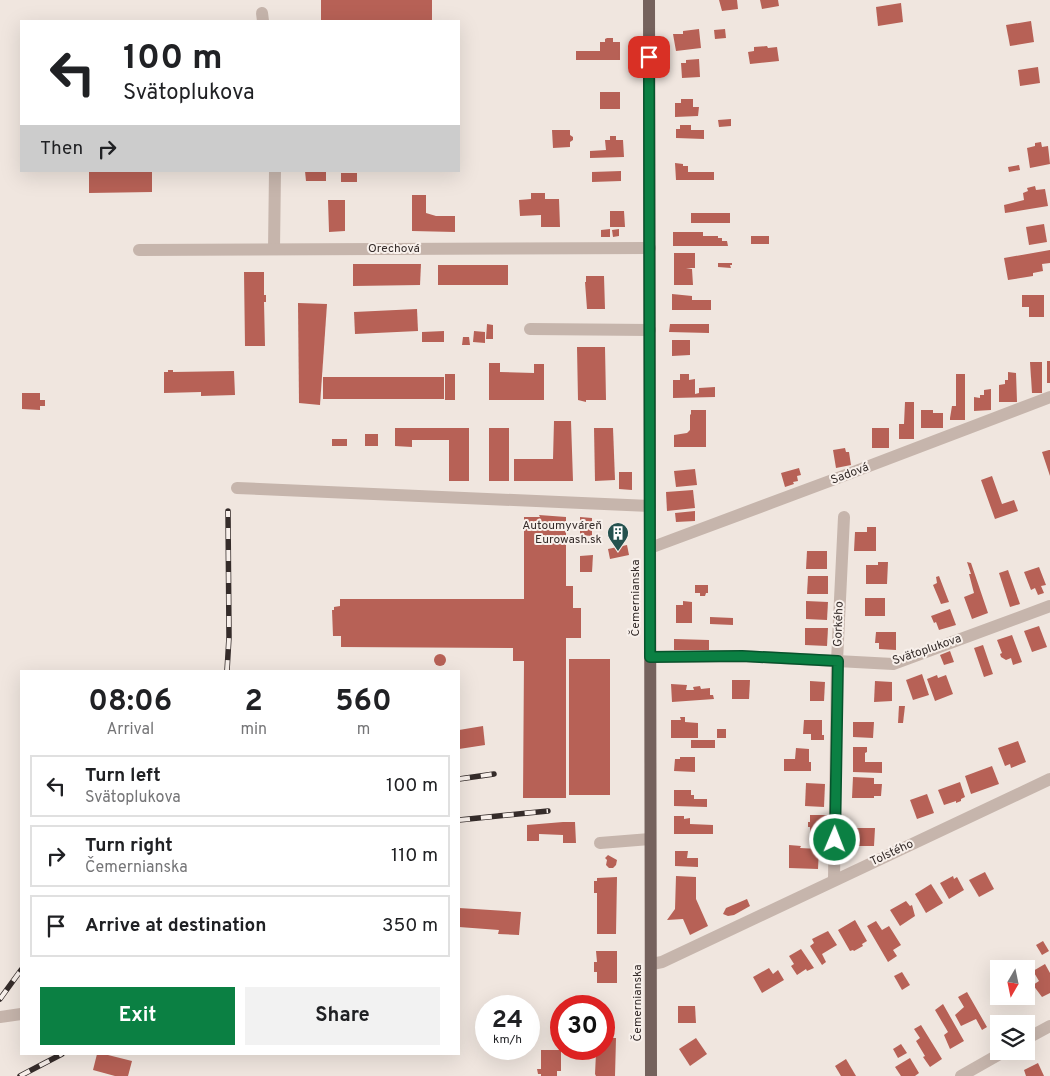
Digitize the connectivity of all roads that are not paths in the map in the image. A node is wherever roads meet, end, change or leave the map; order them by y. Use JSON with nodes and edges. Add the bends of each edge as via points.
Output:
{"nodes":[{"id":1,"x":649,"y":0,"type":"edge"},
{"id":2,"x":275,"y":172,"type":"edge"},
{"id":3,"x":650,"y":248,"type":"junction"},
{"id":4,"x":274,"y":249,"type":"junction"},
{"id":5,"x":139,"y":250,"type":"dead end"},
{"id":6,"x":530,"y":329,"type":"dead end"},
{"id":7,"x":650,"y":330,"type":"junction"},
{"id":8,"x":1050,"y":397,"type":"edge"},
{"id":9,"x":237,"y":488,"type":"dead end"},
{"id":10,"x":650,"y":506,"type":"junction"},
{"id":11,"x":844,"y":518,"type":"dead end"},
{"id":12,"x":650,"y":548,"type":"junction"},
{"id":13,"x":1050,"y":606,"type":"edge"},
{"id":14,"x":650,"y":657,"type":"junction"},
{"id":15,"x":838,"y":661,"type":"junction"},
{"id":16,"x":1050,"y":779,"type":"edge"},
{"id":17,"x":650,"y":839,"type":"junction"},
{"id":18,"x":600,"y":843,"type":"dead end"},
{"id":19,"x":834,"y":880,"type":"junction"},
{"id":20,"x":652,"y":964,"type":"junction"},
{"id":21,"x":20,"y":1014,"type":"edge"},
{"id":22,"x":0,"y":1017,"type":"edge"},
{"id":23,"x":1050,"y":1026,"type":"edge"},
{"id":24,"x":1035,"y":1034,"type":"edge"},
{"id":25,"x":990,"y":1060,"type":"edge"},
{"id":26,"x":651,"y":1076,"type":"edge"},
{"id":27,"x":961,"y":1076,"type":"edge"}],
"edges":[{"from":1,"to":3,"type":"main road","name":"Čemernianska"},
{"from":2,"to":4,"type":"street"},
{"from":3,"to":4,"type":"street","name":"Orechová"},
{"from":3,"to":7,"type":"main road","name":"Čemernianska"},
{"from":4,"to":5,"type":"street","name":"Orechová"},
{"from":6,"to":7,"type":"street"},
{"from":7,"to":10,"type":"main road","name":"Čemernianska"},
{"from":8,"to":12,"type":"street","name":"Sadová"},
{"from":9,"to":10,"type":"street"},
{"from":10,"to":12,"type":"main road","name":"Čemernianska"},
{"from":11,"to":15,"type":"street","name":"Gorkého"},
{"from":12,"to":14,"type":"main road","name":"Čemernianska"},
{"from":13,"to":15,"type":"street","name":"Svätoplukova","via":[[893,664]]},
{"from":14,"to":15,"type":"street","name":"Svätoplukova","via":[[742,656]]},
{"from":14,"to":17,"type":"main road","name":"Čemernianska"},
{"from":15,"to":19,"type":"street","name":"Gorkého"},
{"from":16,"to":19,"type":"street","name":"Tolstého"},
{"from":17,"to":18,"type":"street"},
{"from":17,"to":20,"type":"main road","name":"Čemernianska"},
{"from":19,"to":20,"type":"street","name":"Tolstého"},
{"from":20,"to":26,"type":"main road","name":"Čemernianska"},
{"from":21,"to":22,"type":"street"},
{"from":23,"to":24,"type":"street"},
{"from":25,"to":27,"type":"street"}]}
